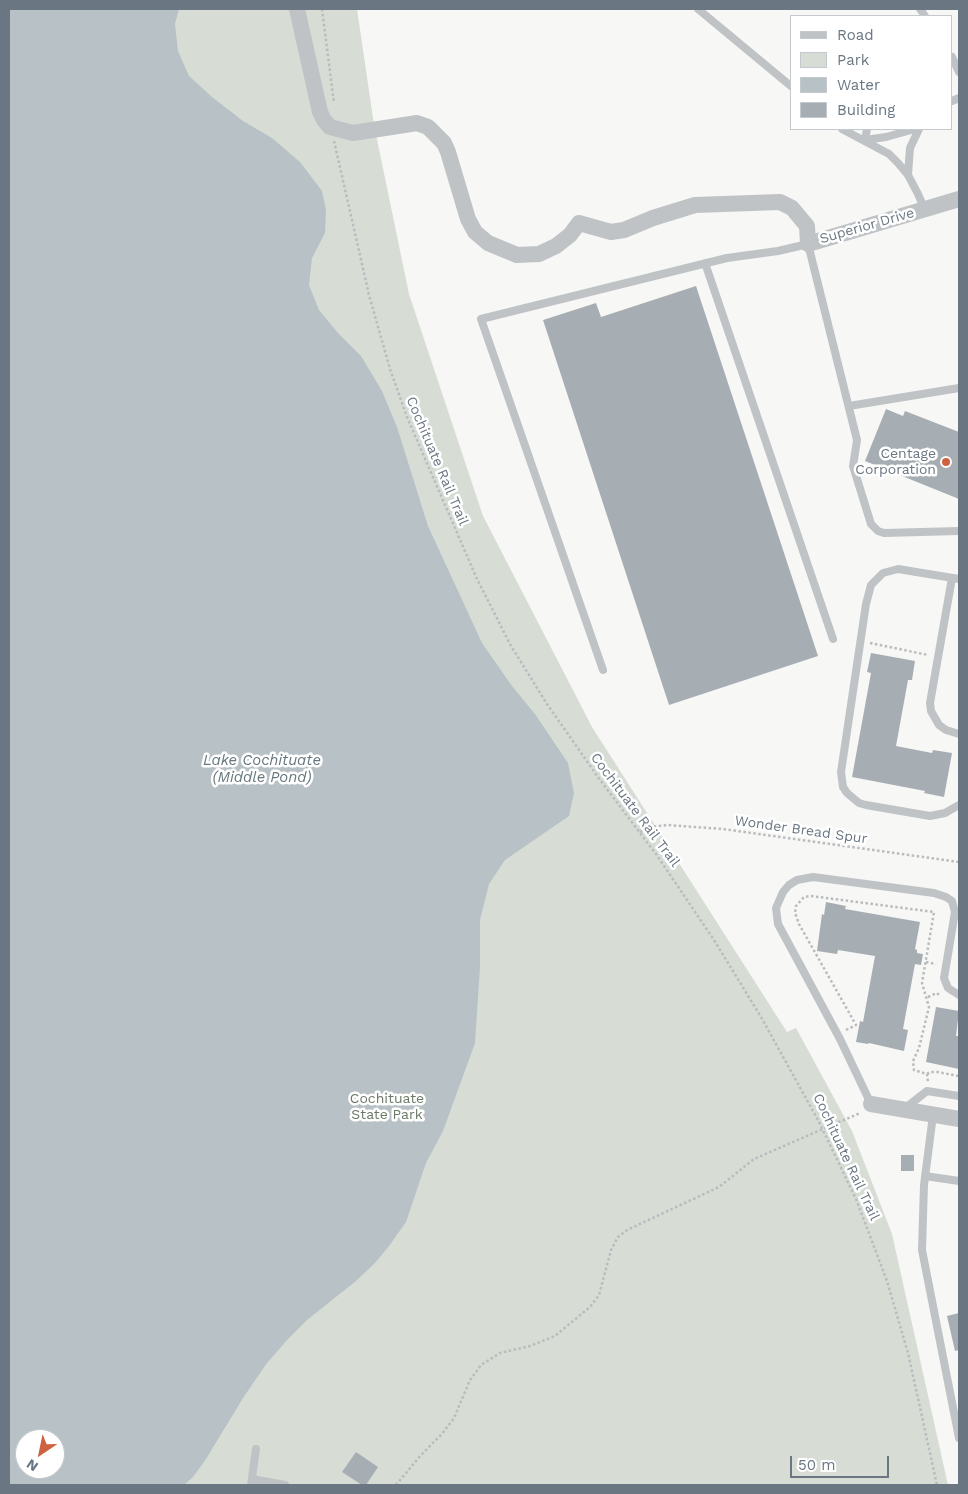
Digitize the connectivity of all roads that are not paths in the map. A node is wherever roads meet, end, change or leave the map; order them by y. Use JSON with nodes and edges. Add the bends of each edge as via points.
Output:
{"nodes":[{"id":1,"x":297,"y":9,"type":"edge"},
{"id":2,"x":698,"y":9,"type":"edge"},
{"id":3,"x":953,"y":59,"type":"edge"},
{"id":4,"x":959,"y":72,"type":"edge"},
{"id":5,"x":790,"y":85,"type":"edge"},
{"id":6,"x":844,"y":130,"type":"edge"},
{"id":7,"x":867,"y":130,"type":"edge"},
{"id":8,"x":911,"y":130,"type":"edge"},
{"id":9,"x":919,"y":130,"type":"edge"},
{"id":10,"x":865,"y":140,"type":"junction"},
{"id":11,"x":908,"y":175,"type":"junction"},
{"id":12,"x":959,"y":199,"type":"edge"},
{"id":13,"x":925,"y":210,"type":"junction"},
{"id":14,"x":808,"y":244,"type":"junction"},
{"id":15,"x":705,"y":263,"type":"junction"},
{"id":16,"x":959,"y":388,"type":"edge"},
{"id":17,"x":849,"y":406,"type":"junction"},
{"id":18,"x":959,"y":531,"type":"edge"},
{"id":19,"x":956,"y":578,"type":"edge"},
{"id":20,"x":833,"y":639,"type":"dead end"},
{"id":21,"x":603,"y":670,"type":"dead end"},
{"id":22,"x":959,"y":734,"type":"edge"},
{"id":23,"x":959,"y":805,"type":"edge"},
{"id":24,"x":956,"y":900,"type":"edge"},
{"id":25,"x":959,"y":995,"type":"edge"},
{"id":26,"x":959,"y":1096,"type":"edge"},
{"id":27,"x":871,"y":1104,"type":"joint"},
{"id":28,"x":904,"y":1109,"type":"junction"},
{"id":29,"x":934,"y":1114,"type":"junction"},
{"id":30,"x":959,"y":1119,"type":"edge"},
{"id":31,"x":925,"y":1176,"type":"junction"},
{"id":32,"x":959,"y":1181,"type":"edge"},
{"id":33,"x":959,"y":1438,"type":"edge"},
{"id":34,"x":256,"y":1448,"type":"dead end"},
{"id":35,"x":251,"y":1482,"type":"edge"},
{"id":36,"x":285,"y":1485,"type":"edge"}],
"edges":[{"from":1,"to":14,"type":"street","name":"Superior Drive","via":[[324,120],[330,127],[353,134],[417,123],[428,127],[444,143],[475,232],[501,250],[516,255],[539,254],[556,246],[580,223],[611,232],[695,205],[747,202],[780,202],[792,208],[807,226]]},
{"from":2,"to":5,"type":"lane"},
{"from":3,"to":4,"type":"lane"},
{"from":6,"to":10,"type":"lane"},
{"from":7,"to":10,"type":"lane"},
{"from":8,"to":10,"type":"lane"},
{"from":9,"to":11,"type":"lane","via":[[910,148]]},
{"from":10,"to":11,"type":"lane","via":[[889,154]]},
{"from":11,"to":13,"type":"lane"},
{"from":12,"to":13,"type":"street","name":"Superior Drive"},
{"from":13,"to":14,"type":"street","name":"Superior Drive"},
{"from":14,"to":15,"type":"lane"},
{"from":14,"to":17,"type":"lane"},
{"from":15,"to":20,"type":"lane"},
{"from":15,"to":21,"type":"lane","via":[[481,319]]},
{"from":16,"to":17,"type":"lane"},
{"from":17,"to":18,"type":"lane","via":[[857,440],[854,471],[874,528],[884,533]]},
{"from":19,"to":22,"type":"lane","via":[[930,704],[939,725]]},
{"from":19,"to":23,"type":"lane","via":[[906,570],[889,571],[871,585],[841,772],[843,787],[859,803],[937,816]]},
{"from":24,"to":25,"type":"lane","via":[[944,978],[948,988]]},
{"from":24,"to":27,"type":"lane","via":[[934,893],[813,877],[792,882],[776,904],[780,929]]},
{"from":26,"to":28,"type":"lane","via":[[926,1090]]},
{"from":27,"to":28,"type":"street"},
{"from":28,"to":29,"type":"street"},
{"from":29,"to":30,"type":"street"},
{"from":29,"to":31,"type":"lane"},
{"from":31,"to":32,"type":"lane"},
{"from":31,"to":33,"type":"lane","via":[[923,1258]]},
{"from":34,"to":35,"type":"lane"},
{"from":35,"to":36,"type":"lane"}]}
